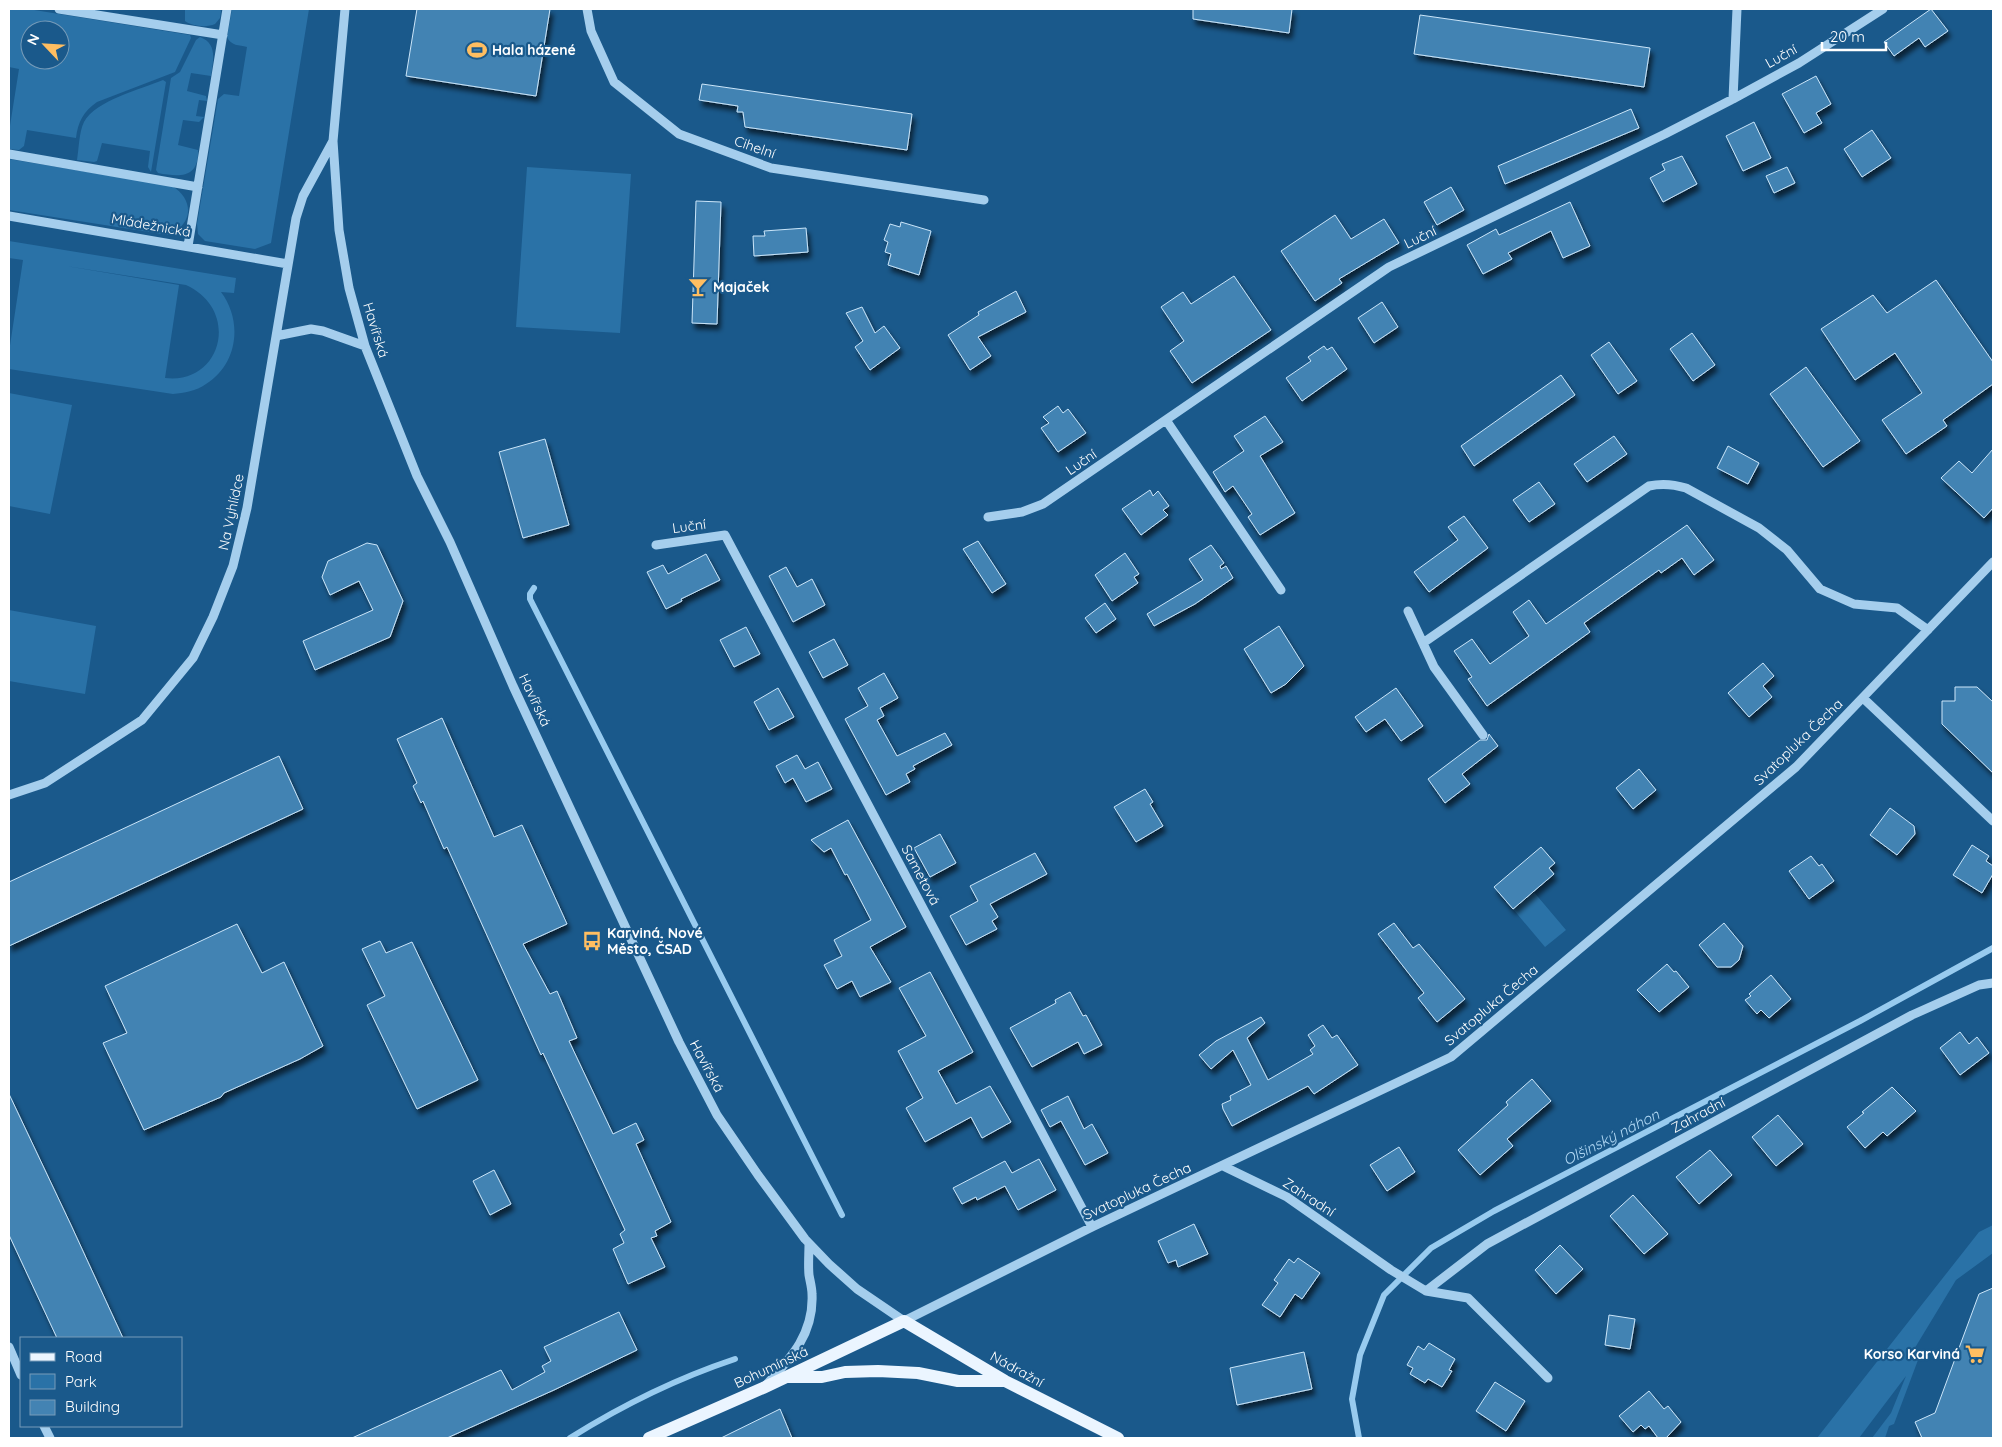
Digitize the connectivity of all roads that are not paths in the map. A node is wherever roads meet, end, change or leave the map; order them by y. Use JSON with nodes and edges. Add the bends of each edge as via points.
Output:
{"nodes":[{"id":1,"x":59,"y":9,"type":"edge"},
{"id":2,"x":227,"y":9,"type":"edge"},
{"id":3,"x":345,"y":9,"type":"edge"},
{"id":4,"x":587,"y":9,"type":"edge"},
{"id":5,"x":1737,"y":9,"type":"edge"},
{"id":6,"x":1883,"y":9,"type":"edge"},
{"id":7,"x":223,"y":35,"type":"junction"},
{"id":8,"x":1733,"y":99,"type":"junction"},
{"id":9,"x":333,"y":141,"type":"junction"},
{"id":10,"x":9,"y":154,"type":"edge"},
{"id":11,"x":198,"y":187,"type":"junction"},
{"id":12,"x":984,"y":200,"type":"dead end"},
{"id":13,"x":9,"y":216,"type":"edge"},
{"id":14,"x":188,"y":246,"type":"junction"},
{"id":15,"x":288,"y":264,"type":"junction"},
{"id":16,"x":276,"y":336,"type":"junction"},
{"id":17,"x":365,"y":346,"type":"junction"},
{"id":18,"x":1166,"y":420,"type":"junction"},
{"id":19,"x":988,"y":517,"type":"dead end"},
{"id":20,"x":725,"y":535,"type":"joint"},
{"id":21,"x":656,"y":545,"type":"dead end"},
{"id":22,"x":1993,"y":562,"type":"edge"},
{"id":23,"x":1281,"y":590,"type":"dead end"},
{"id":24,"x":1408,"y":611,"type":"dead end"},
{"id":25,"x":1928,"y":630,"type":"junction"},
{"id":26,"x":1424,"y":643,"type":"junction"},
{"id":27,"x":1863,"y":698,"type":"junction"},
{"id":28,"x":1483,"y":735,"type":"dead end"},
{"id":29,"x":9,"y":795,"type":"edge"},
{"id":30,"x":1993,"y":821,"type":"edge"},
{"id":31,"x":1993,"y":983,"type":"edge"},
{"id":32,"x":1223,"y":1166,"type":"junction"},
{"id":33,"x":1092,"y":1227,"type":"junction"},
{"id":34,"x":809,"y":1244,"type":"junction"},
{"id":35,"x":1426,"y":1291,"type":"junction"},
{"id":36,"x":904,"y":1321,"type":"junction"},
{"id":37,"x":9,"y":1347,"type":"edge"},
{"id":38,"x":20,"y":1372,"type":"edge"},
{"id":39,"x":784,"y":1377,"type":"junction"},
{"id":40,"x":1548,"y":1378,"type":"dead end"},
{"id":41,"x":1005,"y":1381,"type":"junction"},
{"id":42,"x":763,"y":1388,"type":"junction"},
{"id":43,"x":649,"y":1438,"type":"edge"},
{"id":44,"x":1118,"y":1438,"type":"edge"}],
"edges":[{"from":1,"to":7,"type":"street"},
{"from":2,"to":7,"type":"street"},
{"from":3,"to":9,"type":"street","name":"Havířská"},
{"from":4,"to":12,"type":"street","name":"Cihelní","via":[[591,31],[614,82],[678,134],[772,168]]},
{"from":5,"to":8,"type":"street"},
{"from":6,"to":8,"type":"street","name":"Luční","via":[[1799,63]]},
{"from":7,"to":11,"type":"street"},
{"from":8,"to":18,"type":"street","name":"Luční","via":[[1389,267]]},
{"from":9,"to":15,"type":"street","name":"Na Vyhlídce","via":[[303,196]]},
{"from":9,"to":17,"type":"street","name":"Havířská","via":[[338,230]]},
{"from":10,"to":11,"type":"street"},
{"from":11,"to":14,"type":"street"},
{"from":13,"to":14,"type":"street","name":"Mládežnická"},
{"from":14,"to":15,"type":"street","name":"Mládežnická"},
{"from":15,"to":16,"type":"street","name":"Na Vyhlídce"},
{"from":16,"to":17,"type":"street","via":[[311,329]]},
{"from":16,"to":29,"type":"street","name":"Na Vyhlídce","via":[[247,508],[233,566],[193,658],[142,720],[45,782]]},
{"from":17,"to":34,"type":"street","name":"Havířská","via":[[417,476],[679,1042],[717,1115]]},
{"from":18,"to":19,"type":"street","name":"Luční","via":[[1043,504],[1022,512]]},
{"from":18,"to":23,"type":"street"},
{"from":20,"to":21,"type":"street","name":"Luční"},
{"from":20,"to":33,"type":"street","name":"Sametová"},
{"from":22,"to":25,"type":"street","name":"Svatopluka Čecha"},
{"from":24,"to":26,"type":"street"},
{"from":25,"to":26,"type":"street","via":[[1897,608],[1854,604],[1820,589],[1787,550],[1758,528],[1686,488],[1660,484],[1649,486]]},
{"from":25,"to":27,"type":"street","name":"Svatopluka Čecha"},
{"from":26,"to":28,"type":"street","via":[[1434,666]]},
{"from":27,"to":30,"type":"street"},
{"from":27,"to":32,"type":"street","name":"Svatopluka Čecha","via":[[1796,767],[1451,1057]]},
{"from":31,"to":35,"type":"street","name":"Zahradní","via":[[1979,985],[1912,1015],[1495,1239]]},
{"from":32,"to":33,"type":"street","name":"Svatopluka Čecha"},
{"from":32,"to":35,"type":"street","name":"Zahradní","via":[[1287,1196]]},
{"from":33,"to":36,"type":"street","name":"Svatopluka Čecha"},
{"from":34,"to":36,"type":"street","name":"Havířská","via":[[857,1289]]},
{"from":34,"to":42,"type":"street","via":[[812,1292],[809,1326],[791,1358]]},
{"from":35,"to":40,"type":"street","name":"Zahradní","via":[[1468,1298]]},
{"from":36,"to":39,"type":"main road","name":"Bohumínská"},
{"from":36,"to":41,"type":"main road","name":"Nádražní"},
{"from":37,"to":38,"type":"street"},
{"from":39,"to":41,"type":"main road","via":[[878,1371],[918,1373],[958,1381]]},
{"from":39,"to":42,"type":"main road","name":"Bohumínská"},
{"from":41,"to":44,"type":"main road","name":"Nádražní"},
{"from":42,"to":43,"type":"main road","name":"Bohumínská"}]}
